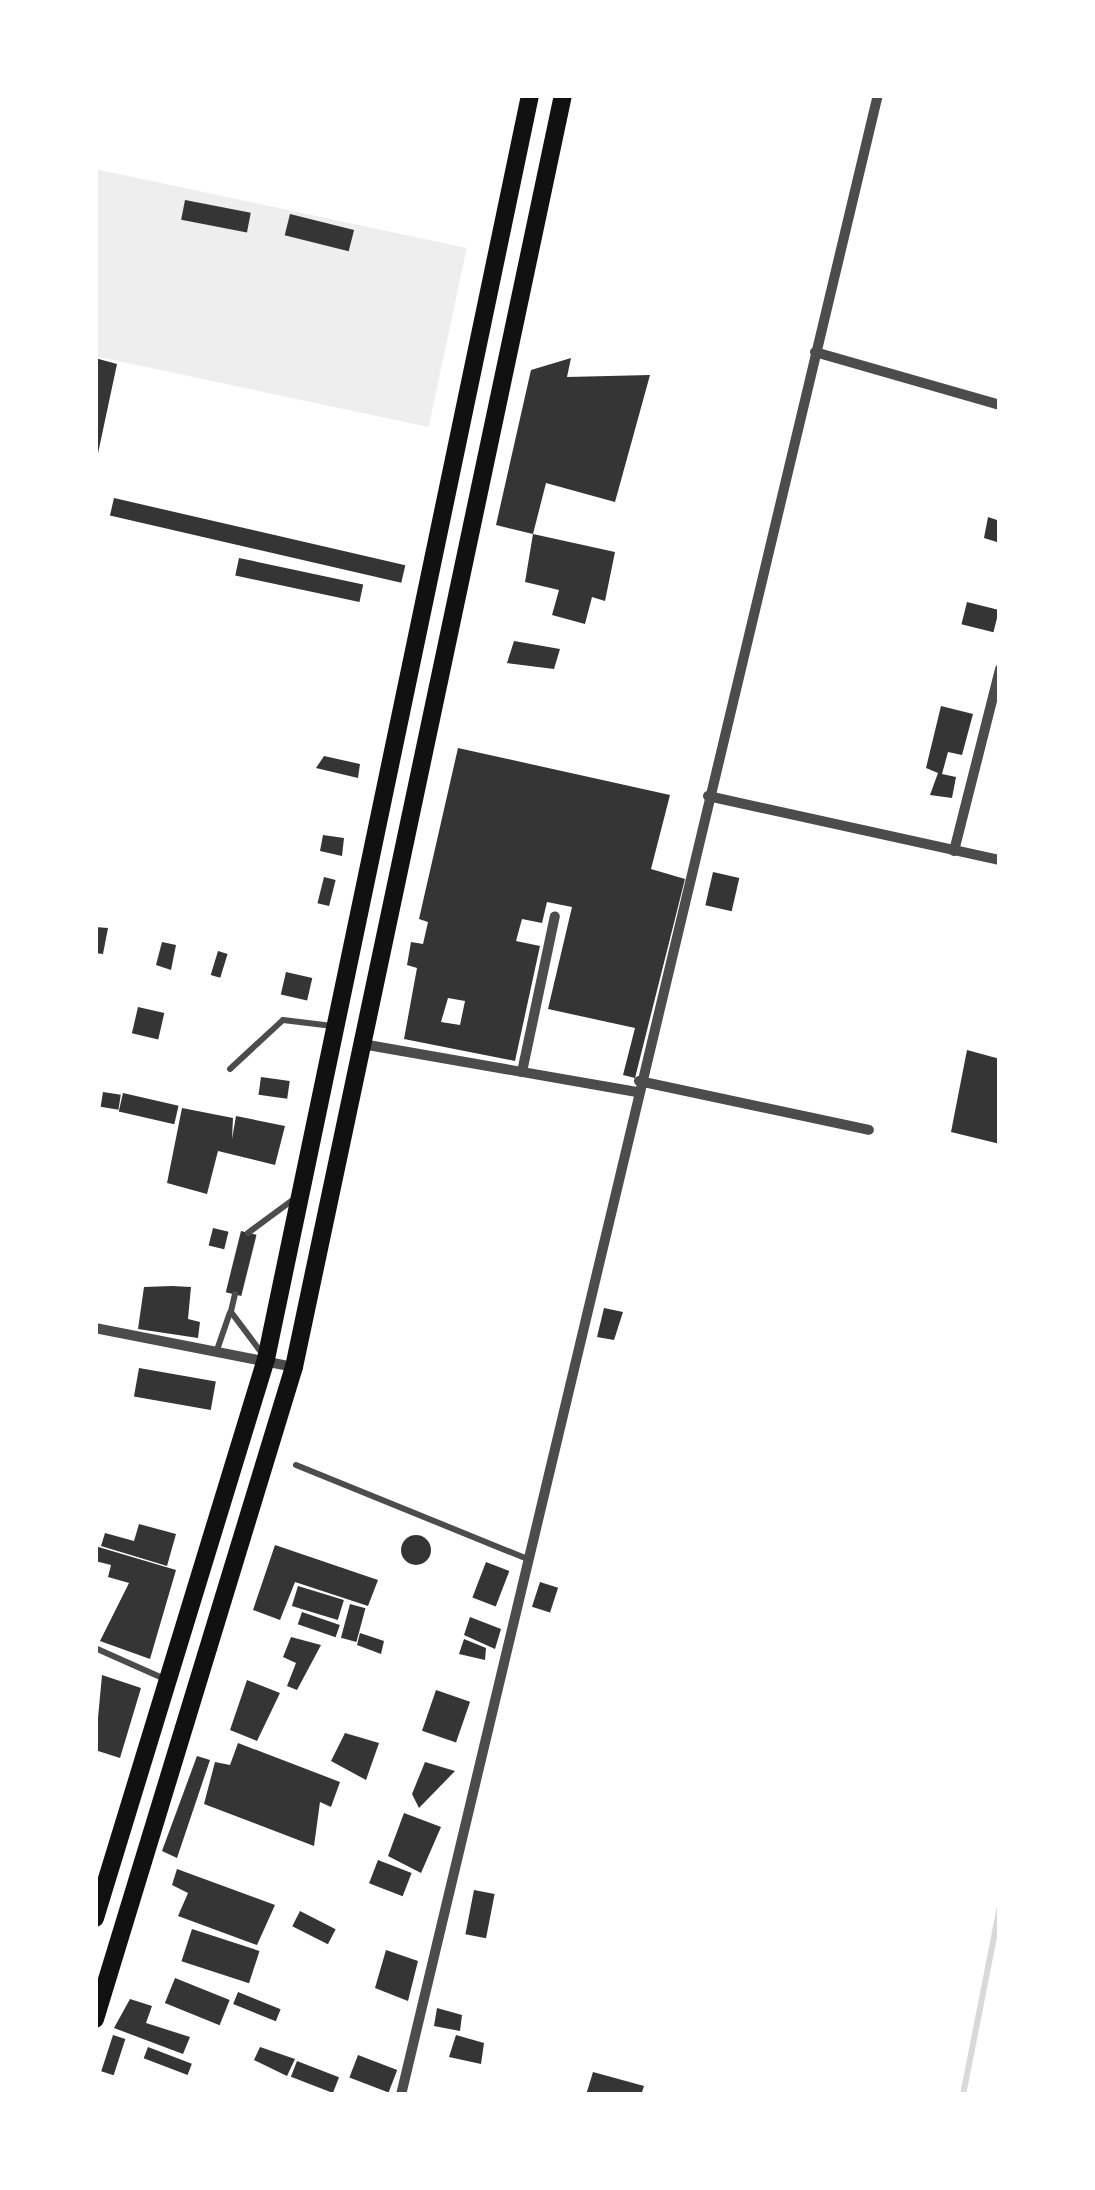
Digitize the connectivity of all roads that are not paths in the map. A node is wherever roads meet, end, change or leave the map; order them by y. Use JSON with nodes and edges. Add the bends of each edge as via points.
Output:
{"nodes":[{"id":1,"x":530,"y":95,"type":"edge"},
{"id":2,"x":563,"y":95,"type":"edge"},
{"id":3,"x":878,"y":95,"type":"edge"},
{"id":4,"x":815,"y":352,"type":"junction"},
{"id":5,"x":1000,"y":406,"type":"edge"},
{"id":6,"x":1000,"y":669,"type":"edge"},
{"id":7,"x":708,"y":796,"type":"junction"},
{"id":8,"x":954,"y":850,"type":"junction"},
{"id":9,"x":1000,"y":860,"type":"edge"},
{"id":10,"x":556,"y":916,"type":"dead end"},
{"id":11,"x":333,"y":1026,"type":"junction"},
{"id":12,"x":362,"y":1044,"type":"junction"},
{"id":13,"x":230,"y":1070,"type":"dead end"},
{"id":14,"x":522,"y":1072,"type":"junction"},
{"id":15,"x":638,"y":1087,"type":"junction"},
{"id":16,"x":869,"y":1130,"type":"dead end"},
{"id":17,"x":299,"y":1195,"type":"junction"},
{"id":18,"x":248,"y":1233,"type":"dead end"},
{"id":19,"x":235,"y":1294,"type":"dead end"},
{"id":20,"x":231,"y":1312,"type":"junction"},
{"id":21,"x":95,"y":1328,"type":"edge"},
{"id":22,"x":216,"y":1350,"type":"junction"},
{"id":23,"x":266,"y":1359,"type":"junction"},
{"id":24,"x":294,"y":1367,"type":"junction"},
{"id":25,"x":296,"y":1466,"type":"dead end"},
{"id":26,"x":530,"y":1559,"type":"junction"},
{"id":27,"x":95,"y":1648,"type":"edge"},
{"id":28,"x":171,"y":1681,"type":"junction"},
{"id":29,"x":95,"y":1918,"type":"edge"},
{"id":30,"x":95,"y":2019,"type":"edge"},
{"id":31,"x":401,"y":2095,"type":"edge"}],
"edges":[{"from":1,"to":11,"type":"main road"},
{"from":2,"to":12,"type":"main road"},
{"from":3,"to":4,"type":"street"},
{"from":4,"to":5,"type":"street"},
{"from":4,"to":7,"type":"street"},
{"from":6,"to":8,"type":"street"},
{"from":7,"to":8,"type":"street"},
{"from":7,"to":15,"type":"street"},
{"from":8,"to":9,"type":"street"},
{"from":10,"to":14,"type":"street"},
{"from":11,"to":13,"type":"lane","via":[[283,1020]]},
{"from":11,"to":17,"type":"main road"},
{"from":12,"to":14,"type":"street"},
{"from":12,"to":24,"type":"main road"},
{"from":14,"to":15,"type":"street"},
{"from":15,"to":16,"type":"street"},
{"from":15,"to":26,"type":"street"},
{"from":17,"to":18,"type":"lane"},
{"from":17,"to":23,"type":"main road"},
{"from":19,"to":20,"type":"lane"},
{"from":20,"to":22,"type":"lane"},
{"from":20,"to":23,"type":"lane"},
{"from":21,"to":22,"type":"street"},
{"from":22,"to":23,"type":"street"},
{"from":23,"to":24,"type":"street"},
{"from":23,"to":28,"type":"main road"},
{"from":24,"to":30,"type":"main road"},
{"from":25,"to":26,"type":"lane"},
{"from":26,"to":31,"type":"street"},
{"from":27,"to":28,"type":"lane"},
{"from":28,"to":29,"type":"main road"}]}
